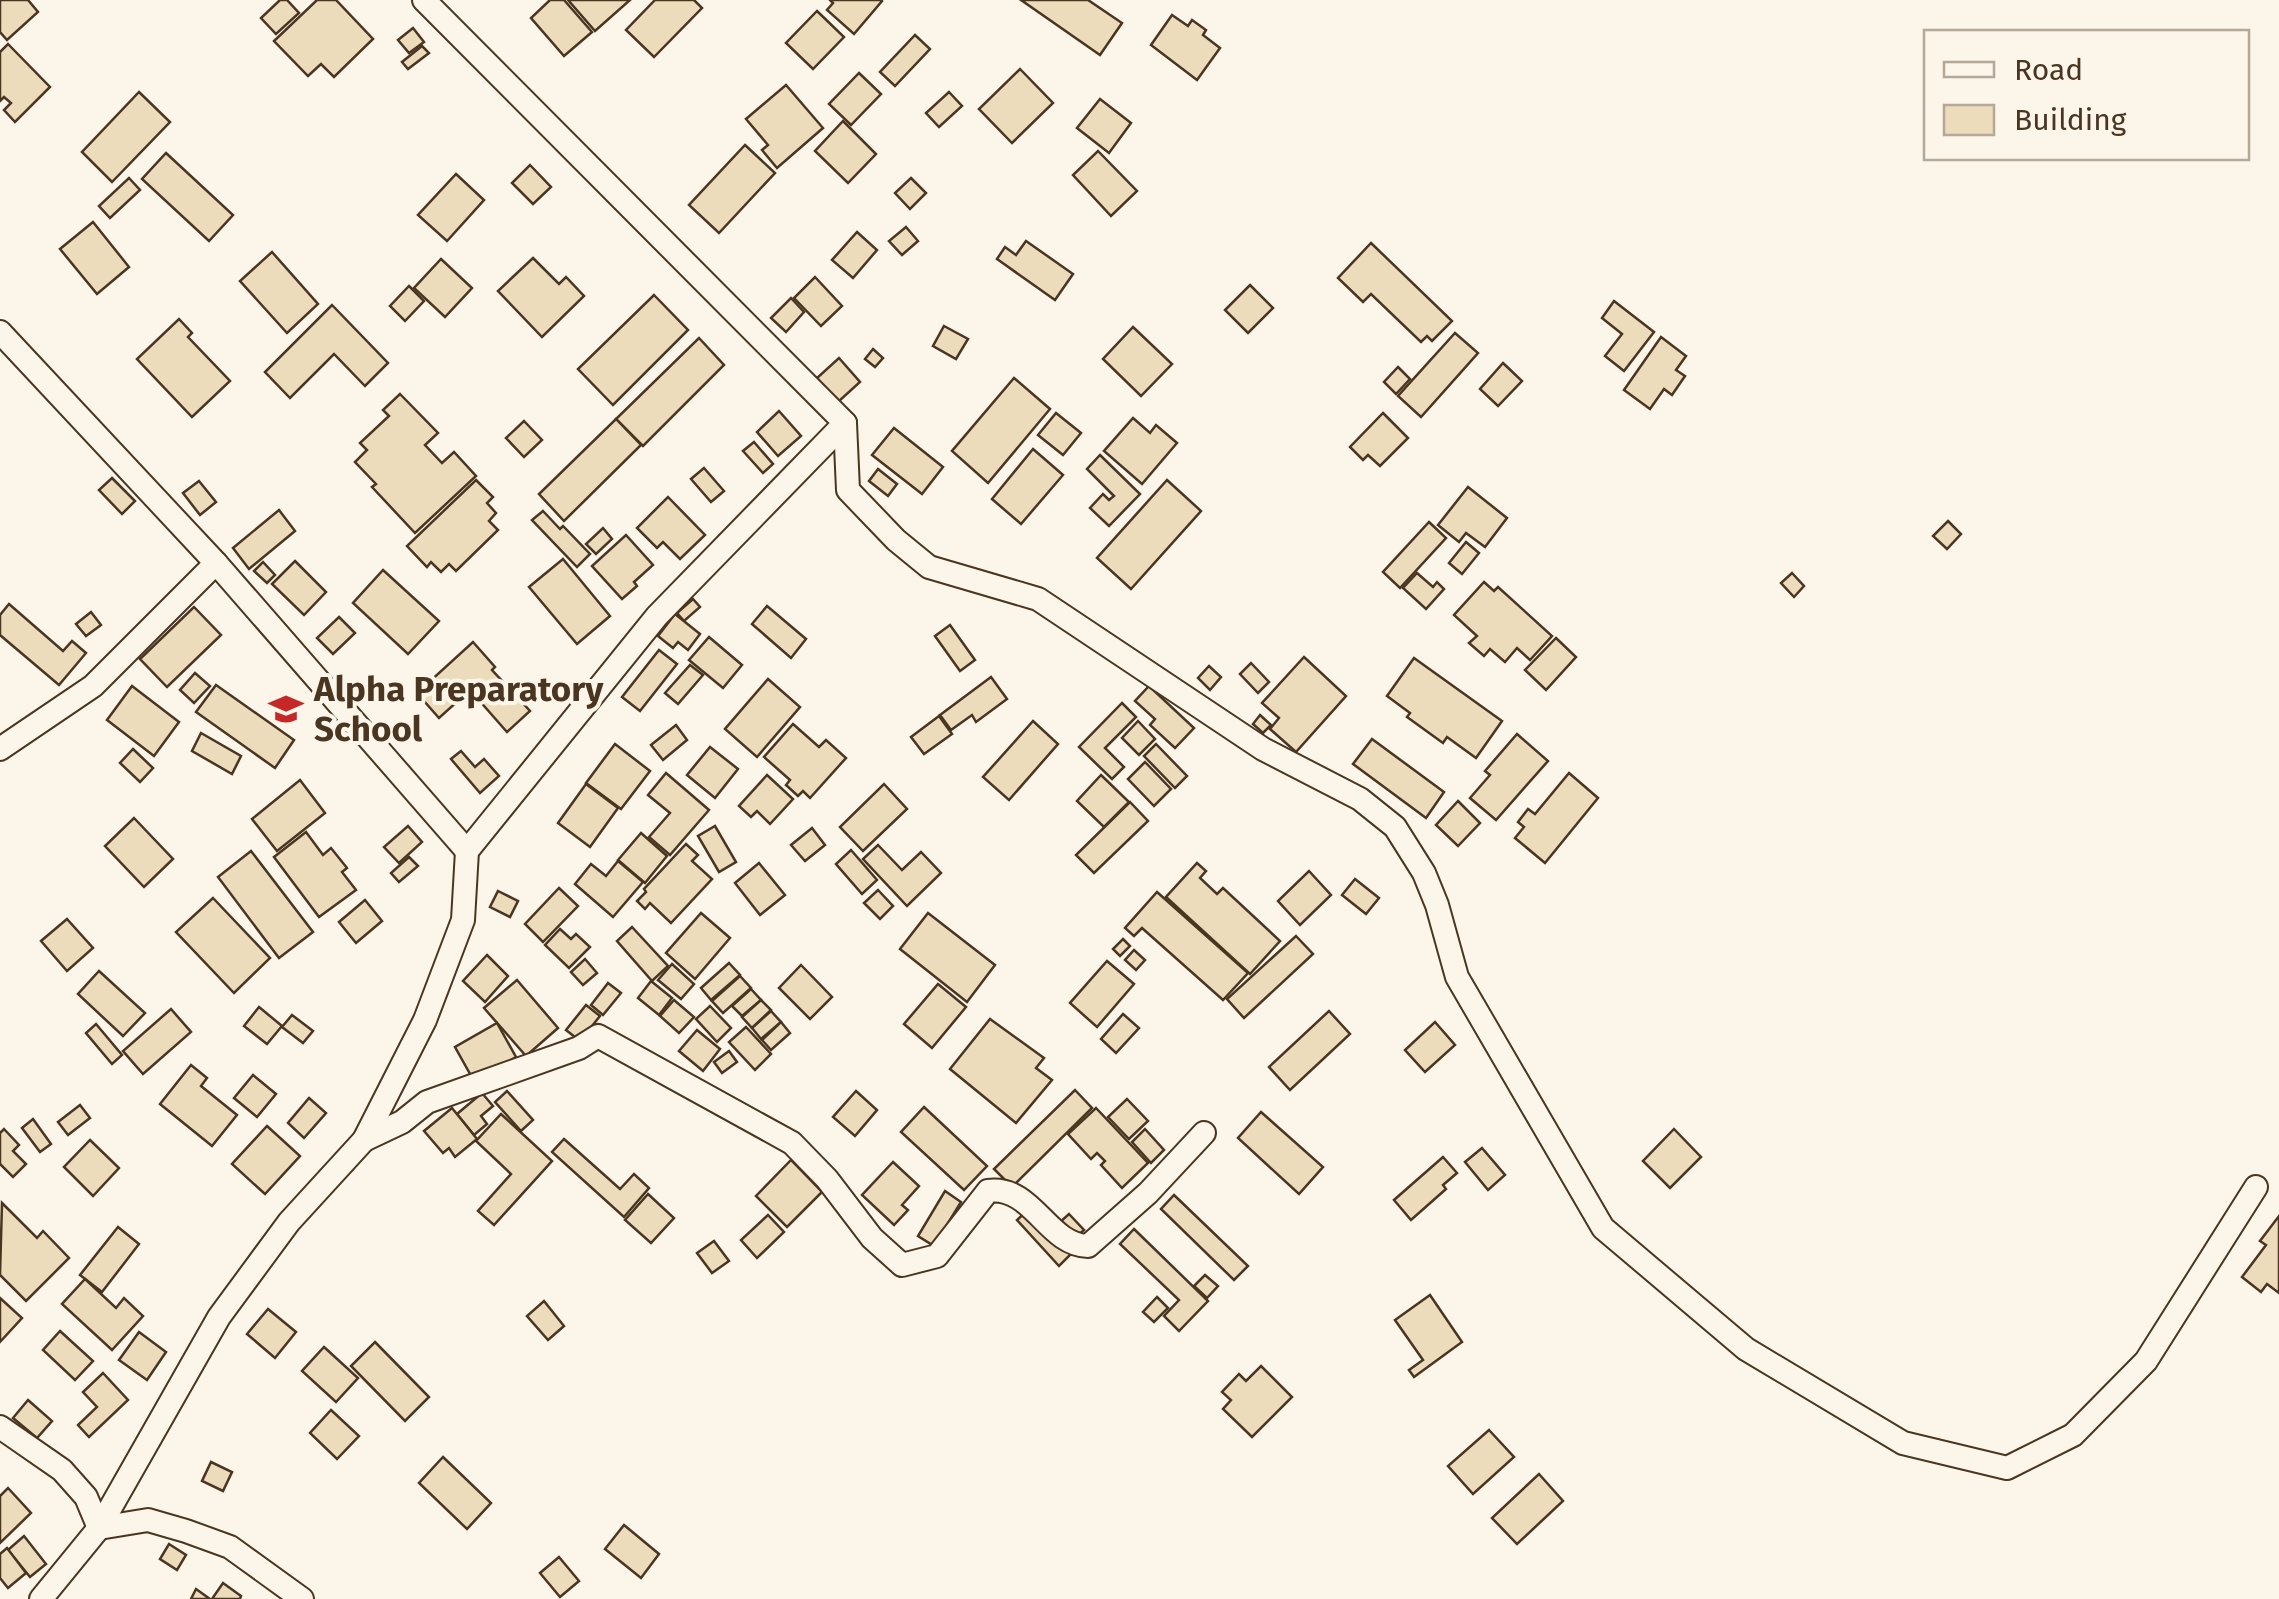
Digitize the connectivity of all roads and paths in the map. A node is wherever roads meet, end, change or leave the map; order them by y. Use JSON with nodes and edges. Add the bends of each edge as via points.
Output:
{"nodes":[{"id":1,"x":424,"y":0,"type":"edge"},
{"id":2,"x":0,"y":332,"type":"edge"},
{"id":3,"x":845,"y":423,"type":"junction"},
{"id":4,"x":216,"y":563,"type":"junction"},
{"id":5,"x":0,"y":749,"type":"edge"},
{"id":6,"x":467,"y":851,"type":"junction"},
{"id":7,"x":1204,"y":1132,"type":"dead end"},
{"id":8,"x":364,"y":1140,"type":"junction"},
{"id":9,"x":2256,"y":1187,"type":"dead end"},
{"id":10,"x":0,"y":1427,"type":"edge"},
{"id":11,"x":99,"y":1528,"type":"junction"},
{"id":12,"x":41,"y":1599,"type":"edge"},
{"id":13,"x":302,"y":1599,"type":"edge"}],
"edges":[{"from":1,"to":3,"type":"street"},
{"from":2,"to":4,"type":"street"},
{"from":3,"to":6,"type":"street","via":[[657,616]]},
{"from":3,"to":9,"type":"street","via":[[848,490],[929,567],[1038,599],[1263,749],[1360,799],[1395,827],[1424,874],[1456,977],[1603,1228],[1746,1349],[1903,1442],[2007,1468],[2073,1434],[2146,1361]]},
{"from":4,"to":5,"type":"street","via":[[93,686]]},
{"from":4,"to":6,"type":"street"},
{"from":6,"to":8,"type":"street","via":[[462,920],[425,1020]]},
{"from":7,"to":8,"type":"street","via":[[1088,1246],[1073,1244],[1015,1194],[988,1191],[937,1256],[902,1265],[792,1143],[598,1036],[428,1102]]},
{"from":8,"to":11,"type":"street","via":[[289,1222],[219,1317]]},
{"from":10,"to":11,"type":"street","via":[[62,1470],[86,1497]]},
{"from":11,"to":12,"type":"street"},
{"from":11,"to":13,"type":"street","via":[[148,1520],[186,1531],[230,1548]]}]}
